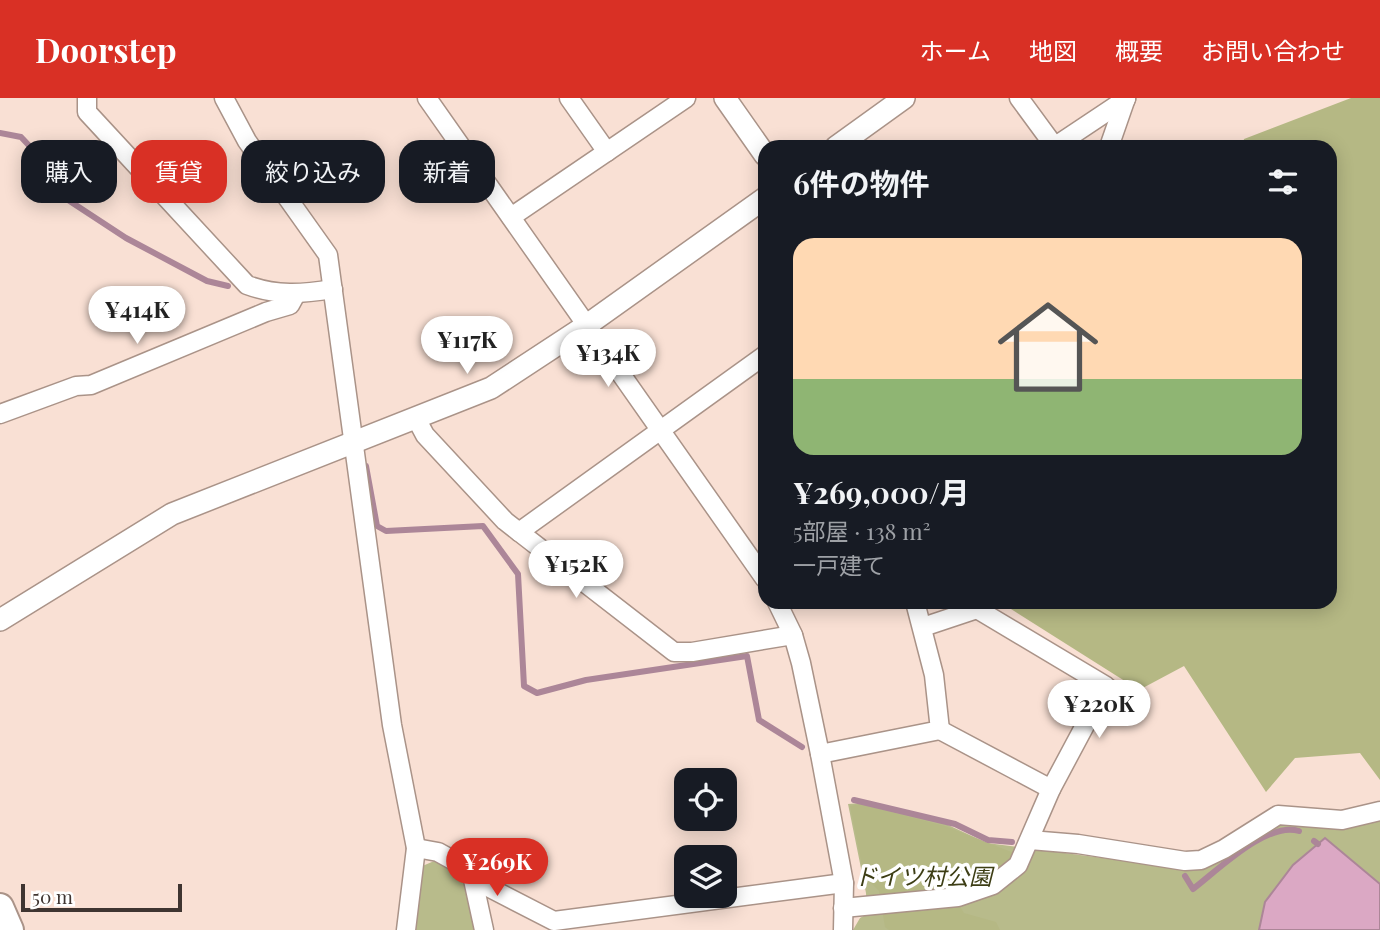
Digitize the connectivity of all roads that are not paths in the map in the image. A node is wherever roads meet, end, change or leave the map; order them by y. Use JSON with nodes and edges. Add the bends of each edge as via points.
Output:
{"nodes":[{"id":1,"x":87,"y":98,"type":"edge"},
{"id":2,"x":224,"y":98,"type":"edge"},
{"id":3,"x":427,"y":98,"type":"edge"},
{"id":4,"x":569,"y":98,"type":"edge"},
{"id":5,"x":686,"y":98,"type":"edge"},
{"id":6,"x":724,"y":98,"type":"edge"},
{"id":7,"x":904,"y":98,"type":"edge"},
{"id":8,"x":1019,"y":98,"type":"edge"},
{"id":9,"x":1126,"y":99,"type":"edge"},
{"id":10,"x":846,"y":140,"type":"edge"},
{"id":11,"x":1049,"y":140,"type":"edge"},
{"id":12,"x":1064,"y":140,"type":"edge"},
{"id":13,"x":1111,"y":140,"type":"edge"},
{"id":14,"x":758,"y":145,"type":"edge"},
{"id":15,"x":607,"y":152,"type":"junction"},
{"id":16,"x":758,"y":203,"type":"edge"},
{"id":17,"x":512,"y":217,"type":"junction"},
{"id":18,"x":333,"y":289,"type":"junction"},
{"id":19,"x":296,"y":295,"type":"junction"},
{"id":20,"x":587,"y":325,"type":"junction"},
{"id":21,"x":758,"y":361,"type":"edge"},
{"id":22,"x":0,"y":414,"type":"edge"},
{"id":23,"x":417,"y":420,"type":"junction"},
{"id":24,"x":661,"y":430,"type":"junction"},
{"id":25,"x":355,"y":443,"type":"junction"},
{"id":26,"x":519,"y":532,"type":"junction"},
{"id":27,"x":758,"y":569,"type":"edge"},
{"id":28,"x":780,"y":609,"type":"edge"},
{"id":29,"x":917,"y":609,"type":"edge"},
{"id":30,"x":966,"y":609,"type":"edge"},
{"id":31,"x":982,"y":609,"type":"edge"},
{"id":32,"x":0,"y":620,"type":"edge"},
{"id":33,"x":923,"y":627,"type":"junction"},
{"id":34,"x":793,"y":635,"type":"junction"},
{"id":35,"x":940,"y":730,"type":"junction"},
{"id":36,"x":820,"y":754,"type":"junction"},
{"id":37,"x":1051,"y":789,"type":"junction"},
{"id":38,"x":1380,"y":811,"type":"edge"},
{"id":39,"x":1030,"y":840,"type":"junction"},
{"id":40,"x":416,"y":848,"type":"junction"},
{"id":41,"x":472,"y":875,"type":"junction"},
{"id":42,"x":844,"y":883,"type":"junction"},
{"id":43,"x":843,"y":908,"type":"junction"},
{"id":44,"x":406,"y":930,"type":"edge"},
{"id":45,"x":484,"y":930,"type":"edge"},
{"id":46,"x":843,"y":930,"type":"edge"}],
"edges":[{"from":1,"to":19,"type":"street","via":[[87,112],[247,285],[268,293]]},
{"from":2,"to":18,"type":"street","via":[[247,141],[328,255]]},
{"from":3,"to":17,"type":"street"},
{"from":4,"to":15,"type":"street"},
{"from":5,"to":15,"type":"street"},
{"from":6,"to":14,"type":"street"},
{"from":7,"to":10,"type":"street"},
{"from":8,"to":11,"type":"street"},
{"from":9,"to":12,"type":"street"},
{"from":9,"to":13,"type":"street"},
{"from":15,"to":17,"type":"street"},
{"from":16,"to":20,"type":"street"},
{"from":17,"to":20,"type":"street"},
{"from":18,"to":19,"type":"street"},
{"from":18,"to":25,"type":"street"},
{"from":19,"to":22,"type":"street","via":[[290,305],[91,385],[76,386]]},
{"from":20,"to":23,"type":"street","via":[[491,388]]},
{"from":20,"to":24,"type":"street"},
{"from":21,"to":24,"type":"street"},
{"from":23,"to":25,"type":"street"},
{"from":23,"to":26,"type":"street","via":[[425,435]]},
{"from":24,"to":26,"type":"street"},
{"from":24,"to":27,"type":"street"},
{"from":25,"to":32,"type":"street","via":[[172,514]]},
{"from":25,"to":40,"type":"street","via":[[392,725]]},
{"from":26,"to":34,"type":"street","via":[[674,652]]},
{"from":28,"to":34,"type":"street"},
{"from":29,"to":33,"type":"street"},
{"from":30,"to":33,"type":"street"},
{"from":31,"to":37,"type":"street","via":[[1106,686]]},
{"from":33,"to":35,"type":"street"},
{"from":34,"to":36,"type":"street"},
{"from":35,"to":36,"type":"street"},
{"from":35,"to":37,"type":"street"},
{"from":36,"to":42,"type":"street"},
{"from":37,"to":39,"type":"street"},
{"from":38,"to":39,"type":"street","via":[[1342,820],[1278,815],[1201,860]]},
{"from":39,"to":43,"type":"street","via":[[1018,865],[993,885],[958,897]]},
{"from":40,"to":41,"type":"street","via":[[438,852]]},
{"from":40,"to":44,"type":"street"},
{"from":41,"to":42,"type":"street","via":[[554,921]]},
{"from":41,"to":45,"type":"street"},
{"from":42,"to":43,"type":"street"},
{"from":43,"to":46,"type":"street"}]}
